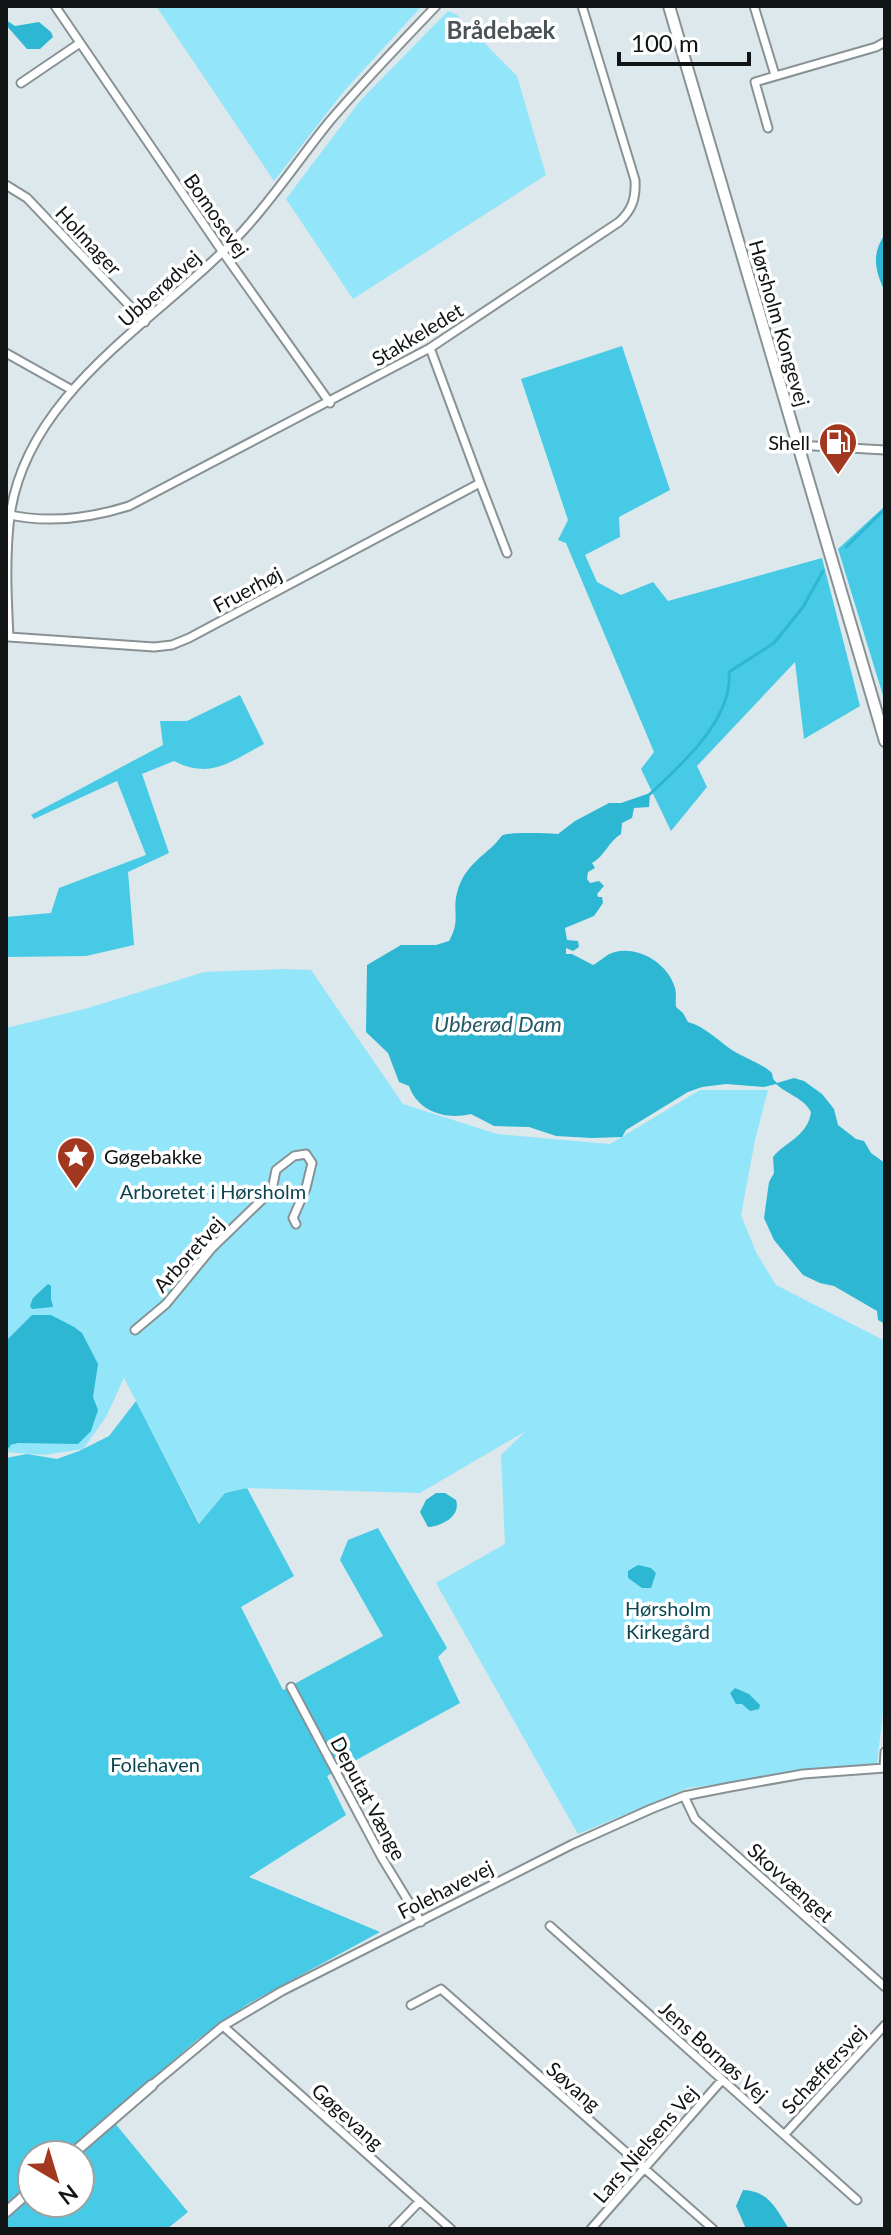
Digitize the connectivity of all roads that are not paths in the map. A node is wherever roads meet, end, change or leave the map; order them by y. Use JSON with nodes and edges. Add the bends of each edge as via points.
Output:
{"nodes":[{"id":1,"x":55,"y":6,"type":"edge"},
{"id":2,"x":436,"y":6,"type":"edge"},
{"id":3,"x":582,"y":6,"type":"edge"},
{"id":4,"x":669,"y":6,"type":"edge"},
{"id":5,"x":754,"y":6,"type":"edge"},
{"id":6,"x":885,"y":42,"type":"edge"},
{"id":7,"x":80,"y":43,"type":"junction"},
{"id":8,"x":775,"y":75,"type":"junction"},
{"id":9,"x":21,"y":83,"type":"dead end"},
{"id":10,"x":768,"y":128,"type":"dead end"},
{"id":11,"x":6,"y":185,"type":"edge"},
{"id":12,"x":222,"y":251,"type":"junction"},
{"id":13,"x":145,"y":322,"type":"junction"},
{"id":14,"x":430,"y":348,"type":"junction"},
{"id":15,"x":6,"y":353,"type":"edge"},
{"id":16,"x":72,"y":390,"type":"junction"},
{"id":17,"x":330,"y":403,"type":"junction"},
{"id":18,"x":797,"y":445,"type":"junction"},
{"id":19,"x":885,"y":450,"type":"edge"},
{"id":20,"x":480,"y":483,"type":"junction"},
{"id":21,"x":8,"y":514,"type":"edge"},
{"id":22,"x":507,"y":553,"type":"dead end"},
{"id":23,"x":9,"y":637,"type":"joint"},
{"id":24,"x":885,"y":741,"type":"edge"},
{"id":25,"x":296,"y":1224,"type":"dead end"},
{"id":26,"x":135,"y":1330,"type":"dead end"},
{"id":27,"x":291,"y":1687,"type":"dead end"},
{"id":28,"x":885,"y":1752,"type":"edge"},
{"id":29,"x":884,"y":1768,"type":"edge"},
{"id":30,"x":684,"y":1796,"type":"junction"},
{"id":31,"x":421,"y":1922,"type":"junction"},
{"id":32,"x":550,"y":1926,"type":"dead end"},
{"id":33,"x":340,"y":1950,"type":"dead end"},
{"id":34,"x":346,"y":1959,"type":"junction"},
{"id":35,"x":885,"y":1987,"type":"edge"},
{"id":36,"x":411,"y":2005,"type":"dead end"},
{"id":37,"x":885,"y":2025,"type":"edge"},
{"id":38,"x":223,"y":2026,"type":"junction"},
{"id":39,"x":722,"y":2080,"type":"junction"},
{"id":40,"x":152,"y":2085,"type":"joint"},
{"id":41,"x":784,"y":2135,"type":"junction"},
{"id":42,"x":90,"y":2139,"type":"edge"},
{"id":43,"x":644,"y":2168,"type":"junction"},
{"id":44,"x":857,"y":2200,"type":"dead end"},
{"id":45,"x":420,"y":2201,"type":"junction"},
{"id":46,"x":393,"y":2229,"type":"edge"},
{"id":47,"x":451,"y":2229,"type":"edge"},
{"id":48,"x":591,"y":2229,"type":"edge"},
{"id":49,"x":713,"y":2229,"type":"edge"}],
"edges":[{"from":1,"to":7,"type":"street","name":"Bomosevej"},
{"from":2,"to":12,"type":"street","name":"Ubberødvej"},
{"from":3,"to":14,"type":"street","name":"Stakkeledet","via":[[635,180],[632,208],[619,222]]},
{"from":4,"to":18,"type":"main road","name":"Hørsholm Kongevej"},
{"from":5,"to":8,"type":"street"},
{"from":6,"to":8,"type":"street"},
{"from":7,"to":9,"type":"street"},
{"from":7,"to":12,"type":"street","name":"Bomosevej"},
{"from":8,"to":10,"type":"street","via":[[755,82]]},
{"from":11,"to":13,"type":"street","name":"Holmager","via":[[27,198]]},
{"from":12,"to":13,"type":"street","name":"Ubberødvej"},
{"from":12,"to":17,"type":"street","name":"Bomosevej"},
{"from":13,"to":16,"type":"street","name":"Ubberødvej"},
{"from":14,"to":17,"type":"street","name":"Stakkeledet"},
{"from":14,"to":20,"type":"street"},
{"from":15,"to":16,"type":"street"},
{"from":16,"to":21,"type":"street","name":"Ubberødvej","via":[[34,444]]},
{"from":17,"to":21,"type":"street","name":"Stakkeledet","via":[[129,506],[77,518]]},
{"from":18,"to":19,"type":"street"},
{"from":18,"to":24,"type":"main road","name":"Hørsholm Kongevej"},
{"from":20,"to":22,"type":"street"},
{"from":20,"to":23,"type":"street","name":"Fruerhøj","via":[[172,645]]},
{"from":21,"to":23,"type":"street","name":"Ubberødvej"},
{"from":25,"to":26,"type":"street","name":"Arboretvej","via":[[293,1218],[312,1163],[306,1154],[276,1170],[272,1190]]},
{"from":27,"to":31,"type":"street","name":"Deputat Vænge"},
{"from":28,"to":29,"type":"street"},
{"from":29,"to":30,"type":"street","name":"Folehavevej","via":[[803,1774]]},
{"from":30,"to":31,"type":"street","name":"Folehavevej","via":[[573,1844]]},
{"from":30,"to":35,"type":"street","name":"Skovvænget","via":[[695,1819]]},
{"from":31,"to":34,"type":"street","name":"Folehavevej"},
{"from":32,"to":39,"type":"street","name":"Jens Bornøs Vej"},
{"from":33,"to":34,"type":"street"},
{"from":34,"to":38,"type":"street","name":"Folehavevej"},
{"from":36,"to":43,"type":"street","name":"Søvang","via":[[441,1989]]},
{"from":37,"to":41,"type":"street","name":"Schæffersvej"},
{"from":38,"to":40,"type":"street","name":"Folehavevej"},
{"from":38,"to":45,"type":"street","name":"Gøgevang"},
{"from":39,"to":41,"type":"street","name":"Jens Bornøs Vej"},
{"from":39,"to":43,"type":"street","name":"Lars Nielsens Vej"},
{"from":40,"to":42,"type":"street","name":"Folehavevej"},
{"from":41,"to":44,"type":"street","name":"Jens Bornøs Vej"},
{"from":43,"to":48,"type":"street","name":"Lars Nielsens Vej"},
{"from":43,"to":49,"type":"street","name":"Søvang"},
{"from":45,"to":46,"type":"street"},
{"from":45,"to":47,"type":"street","name":"Gøgevang"}]}
